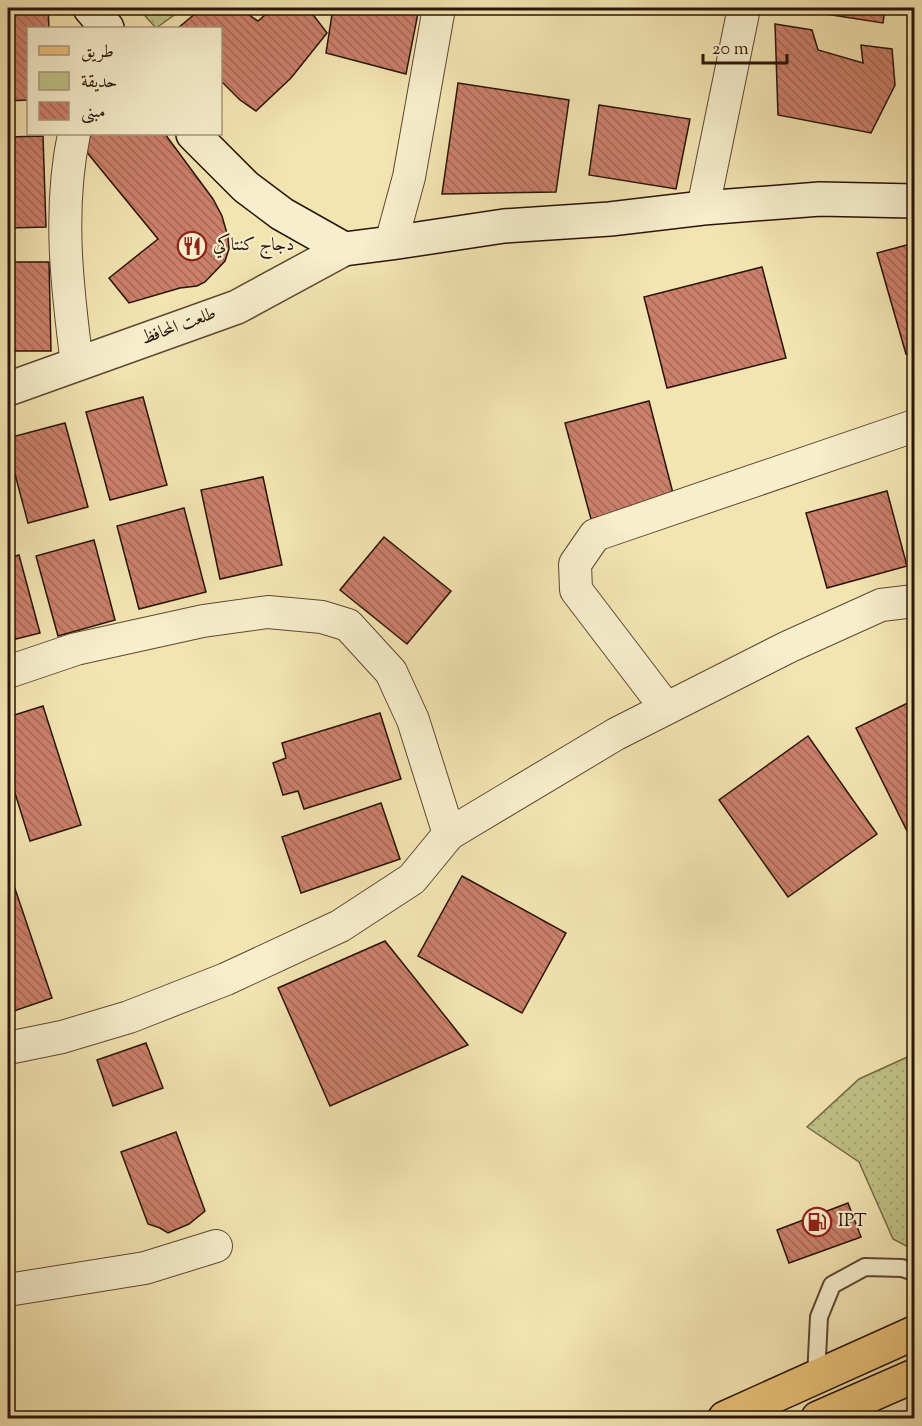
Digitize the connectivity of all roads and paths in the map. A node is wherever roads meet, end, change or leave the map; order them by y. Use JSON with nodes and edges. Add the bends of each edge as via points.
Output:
{"nodes":[{"id":1,"x":439,"y":8,"type":"edge"},
{"id":2,"x":744,"y":8,"type":"edge"},
{"id":3,"x":74,"y":135,"type":"edge"},
{"id":4,"x":194,"y":135,"type":"edge"},
{"id":5,"x":915,"y":201,"type":"edge"},
{"id":6,"x":704,"y":208,"type":"junction"},
{"id":7,"x":391,"y":243,"type":"junction"},
{"id":8,"x":344,"y":249,"type":"junction"},
{"id":9,"x":77,"y":364,"type":"junction"},
{"id":10,"x":8,"y":389,"type":"edge"},
{"id":11,"x":915,"y":426,"type":"edge"},
{"id":12,"x":915,"y":601,"type":"edge"},
{"id":13,"x":8,"y":672,"type":"edge"},
{"id":14,"x":666,"y":708,"type":"junction"},
{"id":15,"x":449,"y":834,"type":"junction"},
{"id":16,"x":8,"y":1048,"type":"edge"},
{"id":17,"x":216,"y":1246,"type":"dead end"},
{"id":18,"x":915,"y":1272,"type":"edge"},
{"id":19,"x":8,"y":1290,"type":"edge"},
{"id":20,"x":915,"y":1332,"type":"edge"},
{"id":21,"x":915,"y":1376,"type":"edge"},
{"id":22,"x":816,"y":1377,"type":"junction"},
{"id":23,"x":725,"y":1419,"type":"edge"},
{"id":24,"x":818,"y":1419,"type":"edge"}],
"edges":[{"from":1,"to":7,"type":"street","via":[[409,177]]},
{"from":2,"to":6,"type":"street"},
{"from":3,"to":9,"type":"street","via":[[65,201],[65,255]]},
{"from":4,"to":8,"type":"main road","via":[[246,187],[282,214]]},
{"from":5,"to":6,"type":"main road","via":[[820,199]]},
{"from":6,"to":7,"type":"main road","via":[[504,226]]},
{"from":7,"to":8,"type":"main road"},
{"from":8,"to":9,"type":"main road","name":"طلعت المحافظ","via":[[237,307]]},
{"from":9,"to":10,"type":"main road","name":"طلعت المحافظ"},
{"from":11,"to":14,"type":"street","via":[[595,535],[575,564],[576,590]]},
{"from":12,"to":14,"type":"street","via":[[881,605]]},
{"from":13,"to":15,"type":"street","via":[[76,649],[203,621],[268,612],[322,617],[348,625],[391,672],[413,720]]},
{"from":14,"to":15,"type":"street"},
{"from":15,"to":16,"type":"street","via":[[412,879],[340,926],[226,979],[129,1017]]},
{"from":17,"to":19,"type":"street","via":[[145,1268]]},
{"from":18,"to":22,"type":"lane","via":[[865,1267],[832,1285],[819,1317]]},
{"from":20,"to":22,"type":"main road"},
{"from":21,"to":24,"type":"main road"},
{"from":22,"to":23,"type":"main road"}]}
